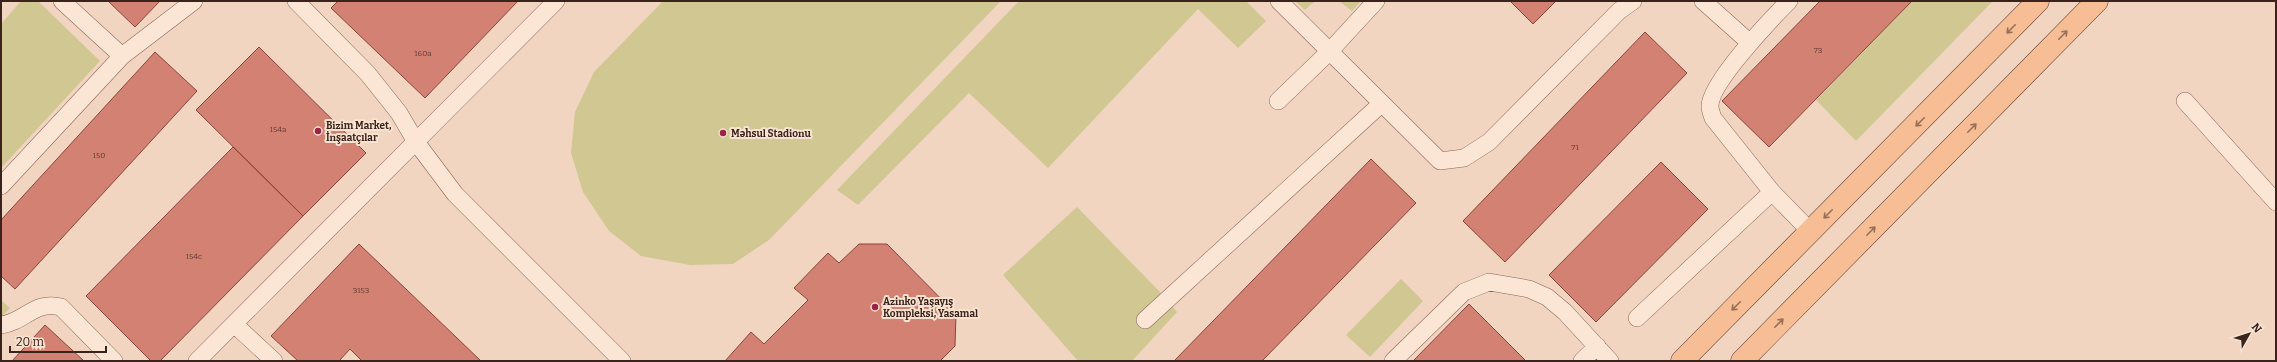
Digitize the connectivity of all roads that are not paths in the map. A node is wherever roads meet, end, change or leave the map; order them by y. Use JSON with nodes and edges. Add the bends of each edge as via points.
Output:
{"nodes":[{"id":1,"x":62,"y":1,"type":"edge"},
{"id":2,"x":194,"y":1,"type":"edge"},
{"id":3,"x":296,"y":1,"type":"edge"},
{"id":4,"x":556,"y":1,"type":"edge"},
{"id":5,"x":1279,"y":1,"type":"edge"},
{"id":6,"x":1376,"y":1,"type":"edge"},
{"id":7,"x":1633,"y":1,"type":"edge"},
{"id":8,"x":1703,"y":1,"type":"edge"},
{"id":9,"x":1789,"y":1,"type":"edge"},
{"id":10,"x":2038,"y":1,"type":"edge"},
{"id":11,"x":2097,"y":1,"type":"edge"},
{"id":12,"x":1749,"y":42,"type":"junction"},
{"id":13,"x":1329,"y":52,"type":"junction"},
{"id":14,"x":122,"y":56,"type":"junction"},
{"id":15,"x":1278,"y":101,"type":"dead end"},
{"id":16,"x":2185,"y":101,"type":"dead end"},
{"id":17,"x":1381,"y":104,"type":"junction"},
{"id":18,"x":416,"y":142,"type":"junction"},
{"id":19,"x":1,"y":186,"type":"edge"},
{"id":20,"x":1772,"y":192,"type":"junction"},
{"id":21,"x":2276,"y":202,"type":"edge"},
{"id":22,"x":1812,"y":232,"type":"junction"},
{"id":23,"x":1637,"y":318,"type":"dead end"},
{"id":24,"x":1145,"y":320,"type":"dead end"},
{"id":25,"x":234,"y":324,"type":"junction"},
{"id":26,"x":1,"y":325,"type":"edge"},
{"id":27,"x":1597,"y":346,"type":"junction"},
{"id":28,"x":114,"y":361,"type":"edge"},
{"id":29,"x":196,"y":361,"type":"edge"},
{"id":30,"x":274,"y":361,"type":"edge"},
{"id":31,"x":622,"y":361,"type":"edge"},
{"id":32,"x":1393,"y":361,"type":"edge"},
{"id":33,"x":1582,"y":361,"type":"edge"},
{"id":34,"x":1610,"y":361,"type":"edge"},
{"id":35,"x":1682,"y":361,"type":"edge"},
{"id":36,"x":1742,"y":361,"type":"edge"}],
"edges":[{"from":1,"to":14,"type":"lane"},
{"from":2,"to":14,"type":"lane"},
{"from":3,"to":18,"type":"lane","via":[[368,74],[399,113]]},
{"from":4,"to":18,"type":"lane"},
{"from":5,"to":13,"type":"lane"},
{"from":6,"to":13,"type":"lane"},
{"from":7,"to":17,"type":"lane","via":[[1619,11],[1489,142],[1464,158],[1440,162]]},
{"from":8,"to":12,"type":"lane"},
{"from":9,"to":12,"type":"lane"},
{"from":10,"to":22,"type":"main road","one_way":true},
{"from":36,"to":11,"type":"main road","one_way":true},
{"from":12,"to":20,"type":"lane","via":[[1714,93],[1710,106],[1713,118]]},
{"from":13,"to":15,"type":"lane"},
{"from":13,"to":17,"type":"lane"},
{"from":14,"to":19,"type":"lane"},
{"from":16,"to":21,"type":"lane"},
{"from":17,"to":24,"type":"lane"},
{"from":18,"to":25,"type":"lane"},
{"from":18,"to":31,"type":"lane","via":[[455,194]]},
{"from":20,"to":22,"type":"lane"},
{"from":20,"to":23,"type":"lane"},
{"from":22,"to":35,"type":"main road","one_way":true},
{"from":25,"to":29,"type":"lane"},
{"from":25,"to":30,"type":"lane"},
{"from":26,"to":28,"type":"lane","via":[[8,324],[40,306],[61,306]]},
{"from":27,"to":32,"type":"lane","via":[[1565,312],[1546,297],[1529,290],[1489,282],[1464,292]]},
{"from":27,"to":33,"type":"lane"},
{"from":27,"to":34,"type":"lane"}]}
